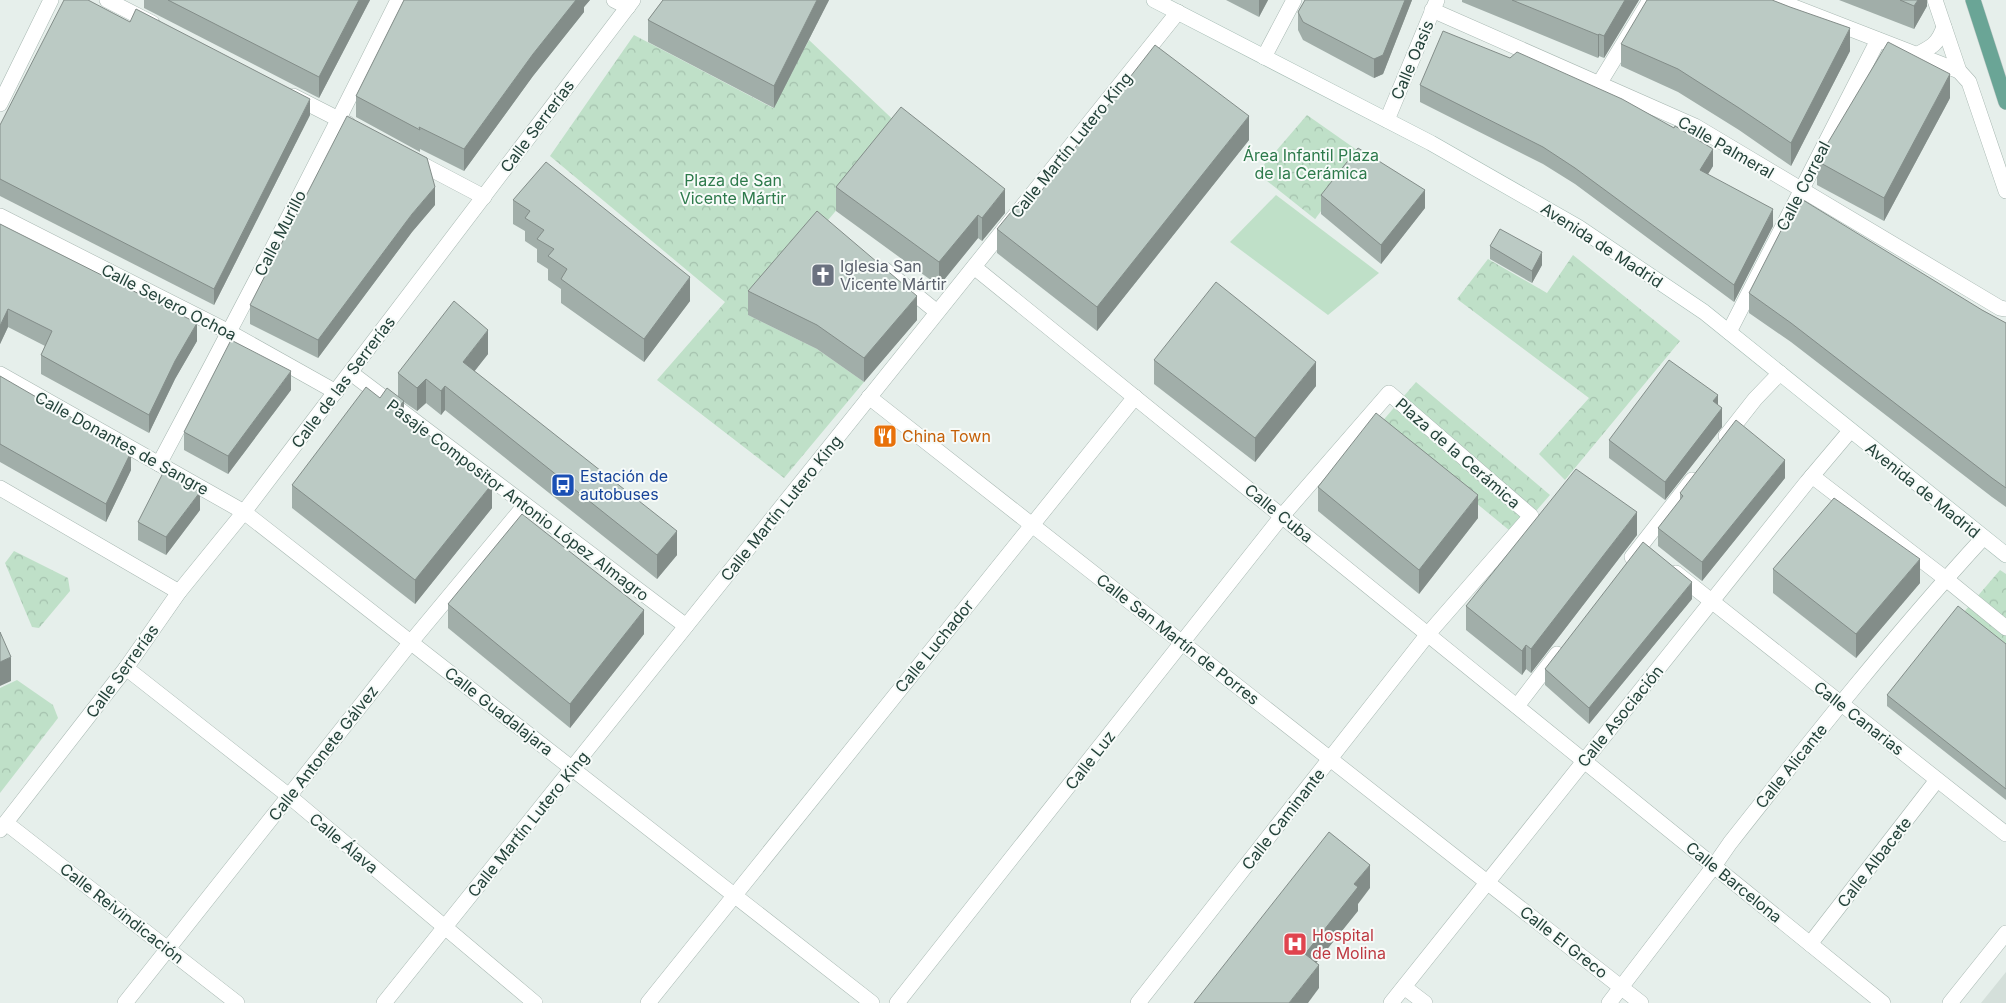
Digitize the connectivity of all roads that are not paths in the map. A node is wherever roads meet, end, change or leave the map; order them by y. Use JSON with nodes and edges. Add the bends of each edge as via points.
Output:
{"nodes":[{"id":1,"x":51,"y":0,"type":"edge"},
{"id":2,"x":107,"y":0,"type":"edge"},
{"id":3,"x":398,"y":0,"type":"edge"},
{"id":4,"x":614,"y":0,"type":"edge"},
{"id":5,"x":1154,"y":0,"type":"edge"},
{"id":6,"x":1294,"y":0,"type":"edge"},
{"id":7,"x":1650,"y":0,"type":"edge"},
{"id":8,"x":1776,"y":0,"type":"edge"},
{"id":9,"x":1935,"y":0,"type":"edge"},
{"id":10,"x":1973,"y":0,"type":"edge"},
{"id":11,"x":630,"y":3,"type":"edge"},
{"id":12,"x":1434,"y":5,"type":"edge"},
{"id":13,"x":1178,"y":12,"type":"junction"},
{"id":14,"x":1944,"y":27,"type":"junction"},
{"id":15,"x":167,"y":31,"type":"edge"},
{"id":16,"x":1878,"y":40,"type":"junction"},
{"id":17,"x":1916,"y":55,"type":"junction"},
{"id":18,"x":1264,"y":57,"type":"junction"},
{"id":19,"x":1959,"y":72,"type":"junction"},
{"id":20,"x":1599,"y":84,"type":"junction"},
{"id":21,"x":279,"y":88,"type":"edge"},
{"id":22,"x":2006,"y":102,"type":"edge"},
{"id":23,"x":0,"y":104,"type":"edge"},
{"id":24,"x":339,"y":119,"type":"junction"},
{"id":25,"x":1387,"y":120,"type":"junction"},
{"id":26,"x":365,"y":133,"type":"edge"},
{"id":27,"x":399,"y":151,"type":"edge"},
{"id":28,"x":1800,"y":190,"type":"junction"},
{"id":29,"x":2006,"y":192,"type":"edge"},
{"id":30,"x":484,"y":197,"type":"junction"},
{"id":31,"x":0,"y":216,"type":"edge"},
{"id":32,"x":442,"y":253,"type":"joint"},
{"id":33,"x":871,"y":258,"type":"edge"},
{"id":34,"x":974,"y":267,"type":"junction"},
{"id":35,"x":2006,"y":309,"type":"edge"},
{"id":36,"x":937,"y":312,"type":"junction"},
{"id":37,"x":230,"y":332,"type":"junction"},
{"id":38,"x":1729,"y":332,"type":"junction"},
{"id":39,"x":350,"y":373,"type":"junction"},
{"id":40,"x":1780,"y":373,"type":"junction"},
{"id":41,"x":0,"y":374,"type":"edge"},
{"id":42,"x":336,"y":392,"type":"junction"},
{"id":43,"x":1134,"y":396,"type":"junction"},
{"id":44,"x":869,"y":397,"type":"junction"},
{"id":45,"x":1850,"y":431,"type":"junction"},
{"id":46,"x":1719,"y":445,"type":"edge"},
{"id":47,"x":159,"y":464,"type":"junction"},
{"id":48,"x":1701,"y":468,"type":"edge"},
{"id":49,"x":1812,"y":476,"type":"junction"},
{"id":50,"x":0,"y":488,"type":"edge"},
{"id":51,"x":525,"y":505,"type":"junction"},
{"id":52,"x":244,"y":512,"type":"junction"},
{"id":53,"x":1282,"y":516,"type":"junction"},
{"id":54,"x":1032,"y":524,"type":"junction"},
{"id":55,"x":1983,"y":538,"type":"junction"},
{"id":56,"x":1642,"y":545,"type":"junction"},
{"id":57,"x":2006,"y":555,"type":"edge"},
{"id":58,"x":1624,"y":568,"type":"edge"},
{"id":59,"x":1946,"y":579,"type":"junction"},
{"id":60,"x":179,"y":592,"type":"junction"},
{"id":61,"x":1712,"y":602,"type":"junction"},
{"id":62,"x":686,"y":626,"type":"junction"},
{"id":63,"x":2006,"y":628,"type":"edge"},
{"id":64,"x":1428,"y":634,"type":"junction"},
{"id":65,"x":411,"y":642,"type":"junction"},
{"id":66,"x":1182,"y":643,"type":"junction"},
{"id":67,"x":1564,"y":645,"type":"edge"},
{"id":68,"x":126,"y":668,"type":"junction"},
{"id":69,"x":1841,"y":704,"type":"junction"},
{"id":70,"x":1517,"y":706,"type":"junction"},
{"id":71,"x":1330,"y":759,"type":"junction"},
{"id":72,"x":1584,"y":761,"type":"junction"},
{"id":73,"x":571,"y":768,"type":"junction"},
{"id":74,"x":1937,"y":780,"type":"junction"},
{"id":75,"x":289,"y":796,"type":"junction"},
{"id":76,"x":3,"y":827,"type":"edge"},
{"id":77,"x":2006,"y":834,"type":"edge"},
{"id":78,"x":1714,"y":866,"type":"junction"},
{"id":79,"x":1487,"y":882,"type":"junction"},
{"id":80,"x":733,"y":896,"type":"junction"},
{"id":81,"x":444,"y":928,"type":"junction"},
{"id":82,"x":2006,"y":933,"type":"edge"},
{"id":83,"x":1810,"y":944,"type":"junction"},
{"id":84,"x":168,"y":948,"type":"junction"},
{"id":85,"x":1404,"y":987,"type":"junction"},
{"id":86,"x":1622,"y":988,"type":"junction"},
{"id":87,"x":125,"y":1003,"type":"edge"},
{"id":88,"x":237,"y":1003,"type":"edge"},
{"id":89,"x":384,"y":1003,"type":"edge"},
{"id":90,"x":535,"y":1003,"type":"edge"},
{"id":91,"x":648,"y":1003,"type":"edge"},
{"id":92,"x":872,"y":1003,"type":"edge"},
{"id":93,"x":897,"y":1003,"type":"edge"},
{"id":94,"x":1138,"y":1003,"type":"edge"},
{"id":95,"x":1391,"y":1003,"type":"edge"},
{"id":96,"x":1424,"y":1003,"type":"edge"},
{"id":97,"x":1610,"y":1003,"type":"edge"},
{"id":98,"x":1641,"y":1003,"type":"edge"},
{"id":99,"x":1883,"y":1003,"type":"edge"},
{"id":100,"x":1950,"y":1003,"type":"edge"}],
"edges":[{"from":1,"to":23,"type":"street"},
{"from":2,"to":15,"type":"street"},
{"from":3,"to":24,"type":"street","name":"Calle Murillo"},
{"from":4,"to":11,"type":"street"},
{"from":5,"to":13,"type":"street","name":"Avenida de Madrid"},
{"from":6,"to":18,"type":"street"},
{"from":7,"to":20,"type":"street"},
{"from":8,"to":16,"type":"street"},
{"from":9,"to":14,"type":"street"},
{"from":10,"to":22,"type":"main road"},
{"from":11,"to":30,"type":"street","name":"Calle Serrerías"},
{"from":12,"to":20,"type":"street","name":"Calle Palmeral"},
{"from":12,"to":25,"type":"street","name":"Calle Oasis"},
{"from":13,"to":18,"type":"street","name":"Avenida de Madrid"},
{"from":13,"to":34,"type":"street","name":"Calle Martín Lutero King"},
{"from":14,"to":17,"type":"street","via":[[1940,40]]},
{"from":14,"to":19,"type":"street"},
{"from":16,"to":17,"type":"street"},
{"from":16,"to":28,"type":"street","name":"Calle Correal"},
{"from":17,"to":19,"type":"street"},
{"from":18,"to":25,"type":"street","name":"Avenida de Madrid"},
{"from":19,"to":29,"type":"street","via":[[1969,82]]},
{"from":20,"to":28,"type":"street","name":"Calle Palmeral","via":[[1695,126]]},
{"from":21,"to":24,"type":"street"},
{"from":24,"to":26,"type":"street"},
{"from":24,"to":37,"type":"street","name":"Calle Murillo"},
{"from":25,"to":38,"type":"street","name":"Avenida de Madrid","via":[[1578,227]]},
{"from":27,"to":30,"type":"street"},
{"from":28,"to":35,"type":"street","name":"Calle Palmeral"},
{"from":28,"to":38,"type":"street","name":"Calle Correal"},
{"from":30,"to":32,"type":"street","name":"Calle Serrerías"},
{"from":31,"to":37,"type":"street","name":"Calle Severo Ochoa"},
{"from":32,"to":39,"type":"street","name":"Calle de las Serrerías"},
{"from":33,"to":36,"type":"street"},
{"from":34,"to":36,"type":"street","name":"Calle Martín Lutero King"},
{"from":34,"to":43,"type":"street","name":"Calle Cuba"},
{"from":36,"to":44,"type":"street","name":"Calle Martín Lutero King"},
{"from":37,"to":42,"type":"street","name":"Calle Severo Ochoa"},
{"from":37,"to":47,"type":"street","name":"Calle Murillo"},
{"from":38,"to":40,"type":"street","name":"Avenida de Madrid"},
{"from":39,"to":42,"type":"street","name":"Calle de las Serrerías"},
{"from":39,"to":51,"type":"street","name":"Pasaje Compositor Antonio López Almagro"},
{"from":40,"to":45,"type":"street","name":"Avenida de Madrid"},
{"from":40,"to":46,"type":"street"},
{"from":41,"to":47,"type":"street","name":"Calle Donantes de Sangre"},
{"from":42,"to":52,"type":"street","name":"Calle de las Serrerías"},
{"from":43,"to":53,"type":"street","name":"Calle Cuba"},
{"from":43,"to":54,"type":"street","name":"Calle Luchador"},
{"from":44,"to":54,"type":"street","name":"Calle San Martín de Porres"},
{"from":44,"to":62,"type":"street","name":"Calle Martín Lutero King"},
{"from":45,"to":49,"type":"street","name":"Calle Asociación"},
{"from":45,"to":55,"type":"street","name":"Avenida de Madrid"},
{"from":47,"to":52,"type":"street","name":"Calle Donantes de Sangre"},
{"from":48,"to":56,"type":"street"},
{"from":49,"to":59,"type":"street"},
{"from":49,"to":61,"type":"street","name":"Calle Asociación"},
{"from":50,"to":60,"type":"street"},
{"from":51,"to":62,"type":"street","name":"Pasaje Compositor Antonio López Almagro"},
{"from":51,"to":65,"type":"street","name":"Calle Antonete Gálvez"},
{"from":52,"to":60,"type":"street","name":"Calle Serrerías"},
{"from":52,"to":65,"type":"street","name":"Calle Guadalajara"},
{"from":53,"to":64,"type":"street","name":"Calle Cuba"},
{"from":53,"to":64,"type":"street","name":"Plaza de la Cerámica","via":[[1389,393],[1532,516]]},
{"from":53,"to":66,"type":"street","name":"Calle Luz"},
{"from":54,"to":66,"type":"street","name":"Calle San Martín de Porres"},
{"from":54,"to":80,"type":"street","name":"Calle Luchador"},
{"from":55,"to":57,"type":"street","name":"Avenida de Madrid"},
{"from":55,"to":59,"type":"street","name":"Calle Alicante"},
{"from":56,"to":58,"type":"street"},
{"from":56,"to":61,"type":"street","name":"Calle Canarias"},
{"from":59,"to":63,"type":"street"},
{"from":59,"to":69,"type":"street","name":"Calle Alicante"},
{"from":60,"to":68,"type":"street","name":"Calle Serrerías"},
{"from":61,"to":69,"type":"street","name":"Calle Canarias"},
{"from":61,"to":72,"type":"street","name":"Calle Asociación"},
{"from":62,"to":73,"type":"street","name":"Calle Martín Lutero King"},
{"from":64,"to":70,"type":"street","name":"Calle Cuba"},
{"from":64,"to":71,"type":"street","name":"Calle Caminante"},
{"from":65,"to":73,"type":"street","name":"Calle Guadalajara"},
{"from":65,"to":75,"type":"street","name":"Calle Antonete Gálvez"},
{"from":66,"to":71,"type":"street","name":"Calle San Martín de Porres"},
{"from":66,"to":93,"type":"street","name":"Calle Luz"},
{"from":67,"to":70,"type":"street"},
{"from":68,"to":75,"type":"street","name":"Calle Álava"},
{"from":68,"to":76,"type":"street","name":"Calle Serrerías"},
{"from":69,"to":74,"type":"street","name":"Calle Canarias"},
{"from":69,"to":78,"type":"street","name":"Calle Alicante"},
{"from":70,"to":72,"type":"street","name":"Calle Cuba"},
{"from":71,"to":79,"type":"street","name":"Calle San Martín de Porres"},
{"from":71,"to":94,"type":"street","name":"Calle Caminante"},
{"from":72,"to":78,"type":"street","name":"Calle Barcelona"},
{"from":72,"to":79,"type":"street","name":"Calle Asociación"},
{"from":73,"to":80,"type":"street","name":"Calle Guadalajara"},
{"from":73,"to":81,"type":"street","name":"Calle Martín Lutero King"},
{"from":74,"to":77,"type":"street","name":"Calle Canarias"},
{"from":74,"to":83,"type":"street","name":"Calle Albacete"},
{"from":75,"to":81,"type":"street","name":"Calle Álava"},
{"from":75,"to":84,"type":"street","name":"Calle Antonete Gálvez"},
{"from":76,"to":84,"type":"street","name":"Calle Reivindicación"},
{"from":78,"to":83,"type":"street","name":"Calle Barcelona"},
{"from":78,"to":86,"type":"street","name":"Calle Alicante"},
{"from":79,"to":85,"type":"street","name":"Calle Asociación"},
{"from":79,"to":86,"type":"street","name":"Calle El Greco"},
{"from":80,"to":91,"type":"street","name":"Calle Luchador"},
{"from":80,"to":92,"type":"street","name":"Calle Guadalajara"},
{"from":81,"to":89,"type":"street","name":"Calle Martín Lutero King"},
{"from":81,"to":90,"type":"street","name":"Calle Álava"},
{"from":82,"to":100,"type":"street"},
{"from":83,"to":99,"type":"street","name":"Calle Barcelona"},
{"from":84,"to":87,"type":"street","name":"Calle Antonete Gálvez"},
{"from":84,"to":88,"type":"street","name":"Calle Reivindicación"},
{"from":85,"to":95,"type":"street","name":"Calle Asociación"},
{"from":85,"to":96,"type":"street"},
{"from":86,"to":97,"type":"street","name":"Calle Alicante"},
{"from":86,"to":98,"type":"street","name":"Calle El Greco"}]}
